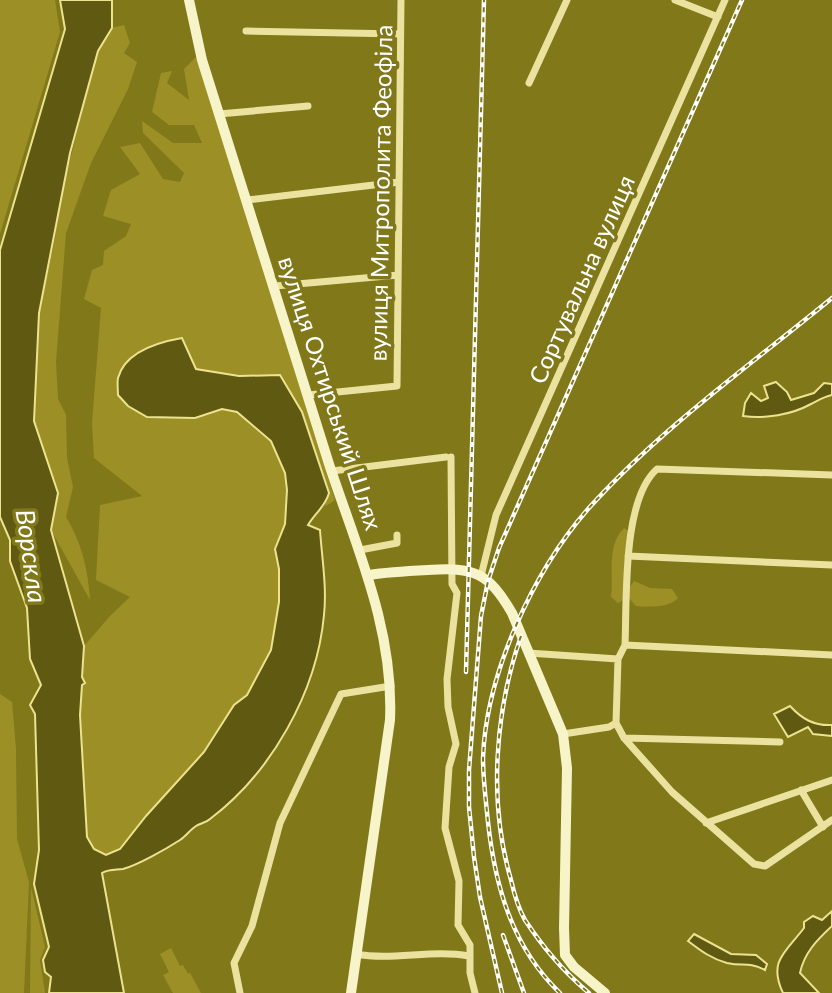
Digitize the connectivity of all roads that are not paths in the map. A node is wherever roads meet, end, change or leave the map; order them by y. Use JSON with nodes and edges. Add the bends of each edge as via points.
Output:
{"nodes":[{"id":1,"x":189,"y":0,"type":"edge"},
{"id":2,"x":401,"y":0,"type":"edge"},
{"id":3,"x":567,"y":0,"type":"edge"},
{"id":4,"x":676,"y":0,"type":"edge"},
{"id":5,"x":726,"y":0,"type":"edge"},
{"id":6,"x":718,"y":18,"type":"junction"},
{"id":7,"x":246,"y":31,"type":"dead end"},
{"id":8,"x":400,"y":33,"type":"junction"},
{"id":9,"x":529,"y":83,"type":"dead end"},
{"id":10,"x":308,"y":106,"type":"dead end"},
{"id":11,"x":219,"y":114,"type":"junction"},
{"id":12,"x":398,"y":182,"type":"junction"},
{"id":13,"x":247,"y":200,"type":"junction"},
{"id":14,"x":398,"y":275,"type":"junction"},
{"id":15,"x":275,"y":286,"type":"junction"},
{"id":16,"x":308,"y":395,"type":"junction"},
{"id":17,"x":332,"y":471,"type":"junction"},
{"id":18,"x":832,"y":475,"type":"edge"},
{"id":19,"x":397,"y":535,"type":"dead end"},
{"id":20,"x":360,"y":550,"type":"junction"},
{"id":21,"x":628,"y":556,"type":"junction"},
{"id":22,"x":832,"y":565,"type":"edge"},
{"id":23,"x":452,"y":568,"type":"junction"},
{"id":24,"x":369,"y":575,"type":"junction"},
{"id":25,"x":481,"y":576,"type":"junction"},
{"id":26,"x":625,"y":645,"type":"junction"},
{"id":27,"x":528,"y":653,"type":"junction"},
{"id":28,"x":832,"y":654,"type":"edge"},
{"id":29,"x":618,"y":659,"type":"junction"},
{"id":30,"x":391,"y":686,"type":"junction"},
{"id":31,"x":616,"y":723,"type":"junction"},
{"id":32,"x":563,"y":734,"type":"junction"},
{"id":33,"x":624,"y":738,"type":"junction"},
{"id":34,"x":780,"y":742,"type":"dead end"},
{"id":35,"x":832,"y":780,"type":"edge"},
{"id":36,"x":801,"y":790,"type":"junction"},
{"id":37,"x":832,"y":820,"type":"edge"},
{"id":38,"x":706,"y":823,"type":"junction"},
{"id":39,"x":823,"y":827,"type":"junction"},
{"id":40,"x":356,"y":954,"type":"junction"},
{"id":41,"x":469,"y":956,"type":"junction"},
{"id":42,"x":240,"y":993,"type":"edge"},
{"id":43,"x":351,"y":993,"type":"edge"},
{"id":44,"x":475,"y":993,"type":"edge"},
{"id":45,"x":605,"y":993,"type":"edge"}],
"edges":[{"from":1,"to":11,"type":"main road","name":"вулиця Охтирський Шлях"},
{"from":2,"to":8,"type":"street","name":"вулиця Митрополита Феофіла"},
{"from":3,"to":9,"type":"street"},
{"from":4,"to":6,"type":"street"},
{"from":5,"to":6,"type":"street","name":"Сортувальна вулиця"},
{"from":6,"to":25,"type":"street","name":"Сортувальна вулиця","via":[[496,515]]},
{"from":7,"to":8,"type":"street"},
{"from":8,"to":12,"type":"street","name":"вулиця Митрополита Феофіла"},
{"from":10,"to":11,"type":"street"},
{"from":11,"to":13,"type":"main road","name":"вулиця Охтирський Шлях"},
{"from":12,"to":13,"type":"street"},
{"from":12,"to":14,"type":"street","name":"вулиця Митрополита Феофіла"},
{"from":13,"to":15,"type":"main road","name":"вулиця Охтирський Шлях"},
{"from":14,"to":15,"type":"street"},
{"from":14,"to":16,"type":"street","name":"вулиця Митрополита Феофіла","via":[[397,387]]},
{"from":15,"to":16,"type":"main road","name":"вулиця Охтирський Шлях"},
{"from":16,"to":17,"type":"main road","name":"вулиця Охтирський Шлях"},
{"from":17,"to":20,"type":"main road","name":"вулиця Охтирський Шлях"},
{"from":17,"to":23,"type":"street","via":[[448,457]]},
{"from":18,"to":21,"type":"street","via":[[657,469],[650,475],[631,524]]},
{"from":19,"to":20,"type":"street","via":[[397,542]]},
{"from":20,"to":24,"type":"main road","name":"вулиця Охтирський Шлях"},
{"from":21,"to":22,"type":"street"},
{"from":21,"to":26,"type":"street"},
{"from":23,"to":24,"type":"main road"},
{"from":23,"to":25,"type":"main road"},
{"from":23,"to":41,"type":"street","via":[[457,593],[448,706],[457,744],[449,767],[445,828],[459,881],[458,925],[470,945]]},
{"from":24,"to":30,"type":"main road","name":"вулиця Охтирський Шлях"},
{"from":25,"to":27,"type":"main road","via":[[505,601]]},
{"from":26,"to":28,"type":"street"},
{"from":26,"to":29,"type":"street"},
{"from":27,"to":29,"type":"street"},
{"from":27,"to":32,"type":"main road"},
{"from":29,"to":31,"type":"street"},
{"from":30,"to":40,"type":"main road","name":"вулиця Охтирський Шлях"},
{"from":30,"to":42,"type":"street","via":[[341,694],[280,823],[251,926],[234,963]]},
{"from":31,"to":32,"type":"street"},
{"from":31,"to":33,"type":"street"},
{"from":32,"to":45,"type":"main road","via":[[567,768],[565,955]]},
{"from":33,"to":34,"type":"street"},
{"from":33,"to":38,"type":"street"},
{"from":35,"to":36,"type":"street"},
{"from":36,"to":38,"type":"street"},
{"from":36,"to":39,"type":"street"},
{"from":37,"to":39,"type":"street"},
{"from":38,"to":39,"type":"street","via":[[754,864],[765,866]]},
{"from":40,"to":41,"type":"street"},
{"from":40,"to":43,"type":"main road","name":"вулиця Охтирський Шлях"},
{"from":41,"to":44,"type":"street"}]}
